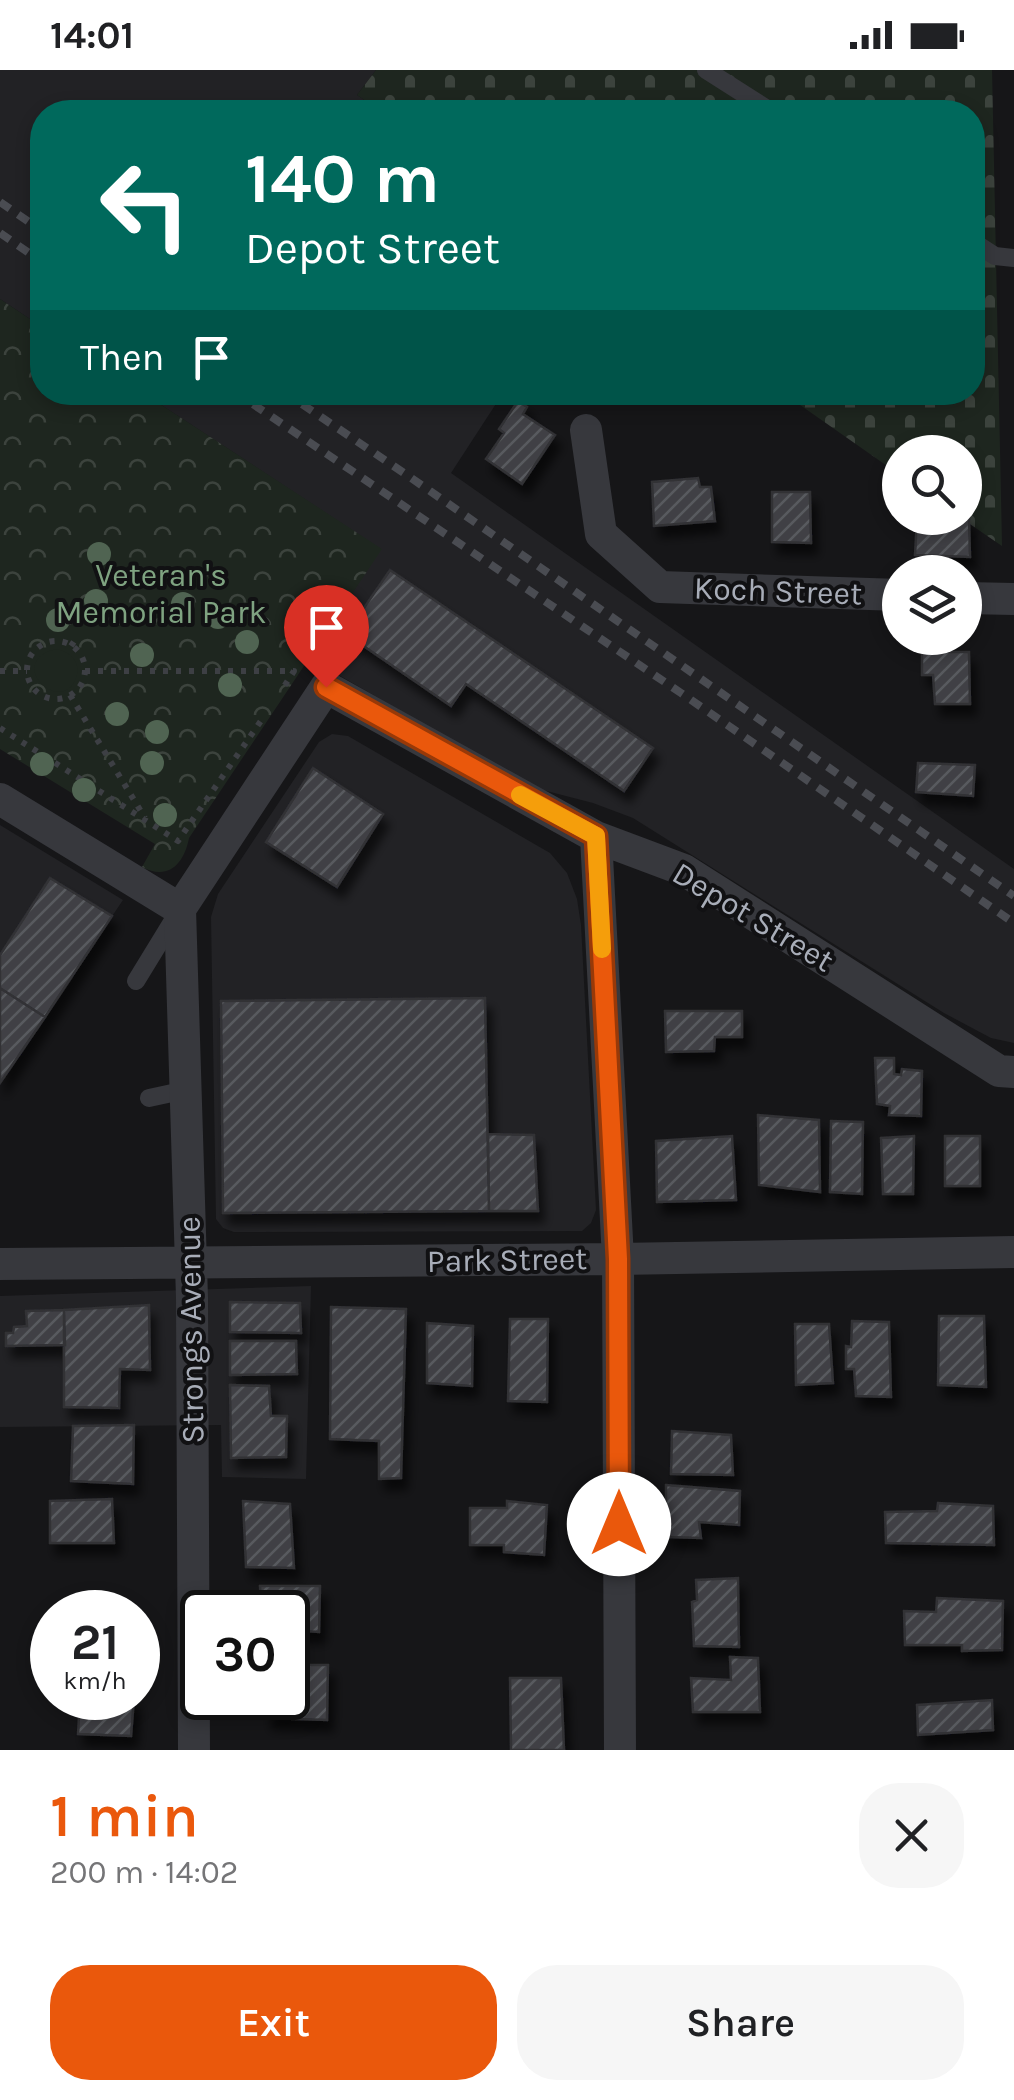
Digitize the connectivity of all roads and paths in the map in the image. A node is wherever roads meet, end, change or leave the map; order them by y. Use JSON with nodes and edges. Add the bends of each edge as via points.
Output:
{"nodes":[{"id":1,"x":706,"y":70,"type":"edge"},
{"id":2,"x":753,"y":100,"type":"edge"},
{"id":3,"x":985,"y":249,"type":"edge"},
{"id":4,"x":1014,"y":258,"type":"edge"},
{"id":5,"x":586,"y":430,"type":"dead end"},
{"id":6,"x":882,"y":594,"type":"edge"},
{"id":7,"x":982,"y":599,"type":"edge"},
{"id":8,"x":1014,"y":600,"type":"edge"},
{"id":9,"x":76,"y":638,"type":"dead end"},
{"id":10,"x":71,"y":646,"type":"junction"},
{"id":11,"x":0,"y":671,"type":"edge"},
{"id":12,"x":27,"y":671,"type":"junction"},
{"id":13,"x":86,"y":678,"type":"junction"},
{"id":14,"x":70,"y":695,"type":"junction"},
{"id":15,"x":279,"y":695,"type":"dead end"},
{"id":16,"x":268,"y":712,"type":"dead end"},
{"id":17,"x":0,"y":728,"type":"edge"},
{"id":18,"x":0,"y":799,"type":"edge"},
{"id":19,"x":146,"y":821,"type":"junction"},
{"id":20,"x":596,"y":836,"type":"junction"},
{"id":21,"x":180,"y":909,"type":"junction"},
{"id":22,"x":136,"y":981,"type":"dead end"},
{"id":23,"x":1014,"y":1072,"type":"edge"},
{"id":24,"x":186,"y":1090,"type":"junction"},
{"id":25,"x":148,"y":1098,"type":"dead end"},
{"id":26,"x":0,"y":1246,"type":"edge"},
{"id":27,"x":1014,"y":1252,"type":"edge"},
{"id":28,"x":618,"y":1259,"type":"junction"},
{"id":29,"x":191,"y":1263,"type":"junction"},
{"id":30,"x":0,"y":1264,"type":"edge"},
{"id":31,"x":45,"y":1264,"type":"junction"},
{"id":32,"x":194,"y":1750,"type":"edge"},
{"id":33,"x":620,"y":1750,"type":"edge"}],
"edges":[{"from":1,"to":2,"type":"lane"},
{"from":3,"to":4,"type":"lane"},
{"from":5,"to":6,"type":"street","name":"Koch Street","via":[[602,534],[660,587]]},
{"from":7,"to":8,"type":"street"},
{"from":9,"to":10,"type":"path"},
{"from":10,"to":12,"type":"path","via":[[52,641],[31,649]]},
{"from":10,"to":13,"type":"path"},
{"from":11,"to":12,"type":"path"},
{"from":12,"to":14,"type":"path","via":[[44,696]]},
{"from":13,"to":14,"type":"path"},
{"from":13,"to":15,"type":"path","via":[[294,671]]},
{"from":14,"to":19,"type":"path"},
{"from":16,"to":19,"type":"path","via":[[178,841]]},
{"from":17,"to":19,"type":"path"},
{"from":18,"to":21,"type":"street"},
{"from":20,"to":21,"type":"street","name":"Depot Street","via":[[326,687]]},
{"from":20,"to":23,"type":"street","name":"Depot Street","via":[[684,870],[999,1072]]},
{"from":20,"to":28,"type":"street"},
{"from":21,"to":22,"type":"lane"},
{"from":21,"to":24,"type":"street","name":"Strongs Avenue"},
{"from":24,"to":25,"type":"lane"},
{"from":24,"to":29,"type":"street","name":"Strongs Avenue"},
{"from":26,"to":31,"type":"street"},
{"from":27,"to":28,"type":"street","name":"Park Street"},
{"from":28,"to":29,"type":"street","name":"Park Street"},
{"from":28,"to":33,"type":"street"},
{"from":29,"to":31,"type":"street","name":"Park Street"},
{"from":29,"to":32,"type":"street","name":"Strongs Avenue"},
{"from":30,"to":31,"type":"street","name":"Park Street"}]}
